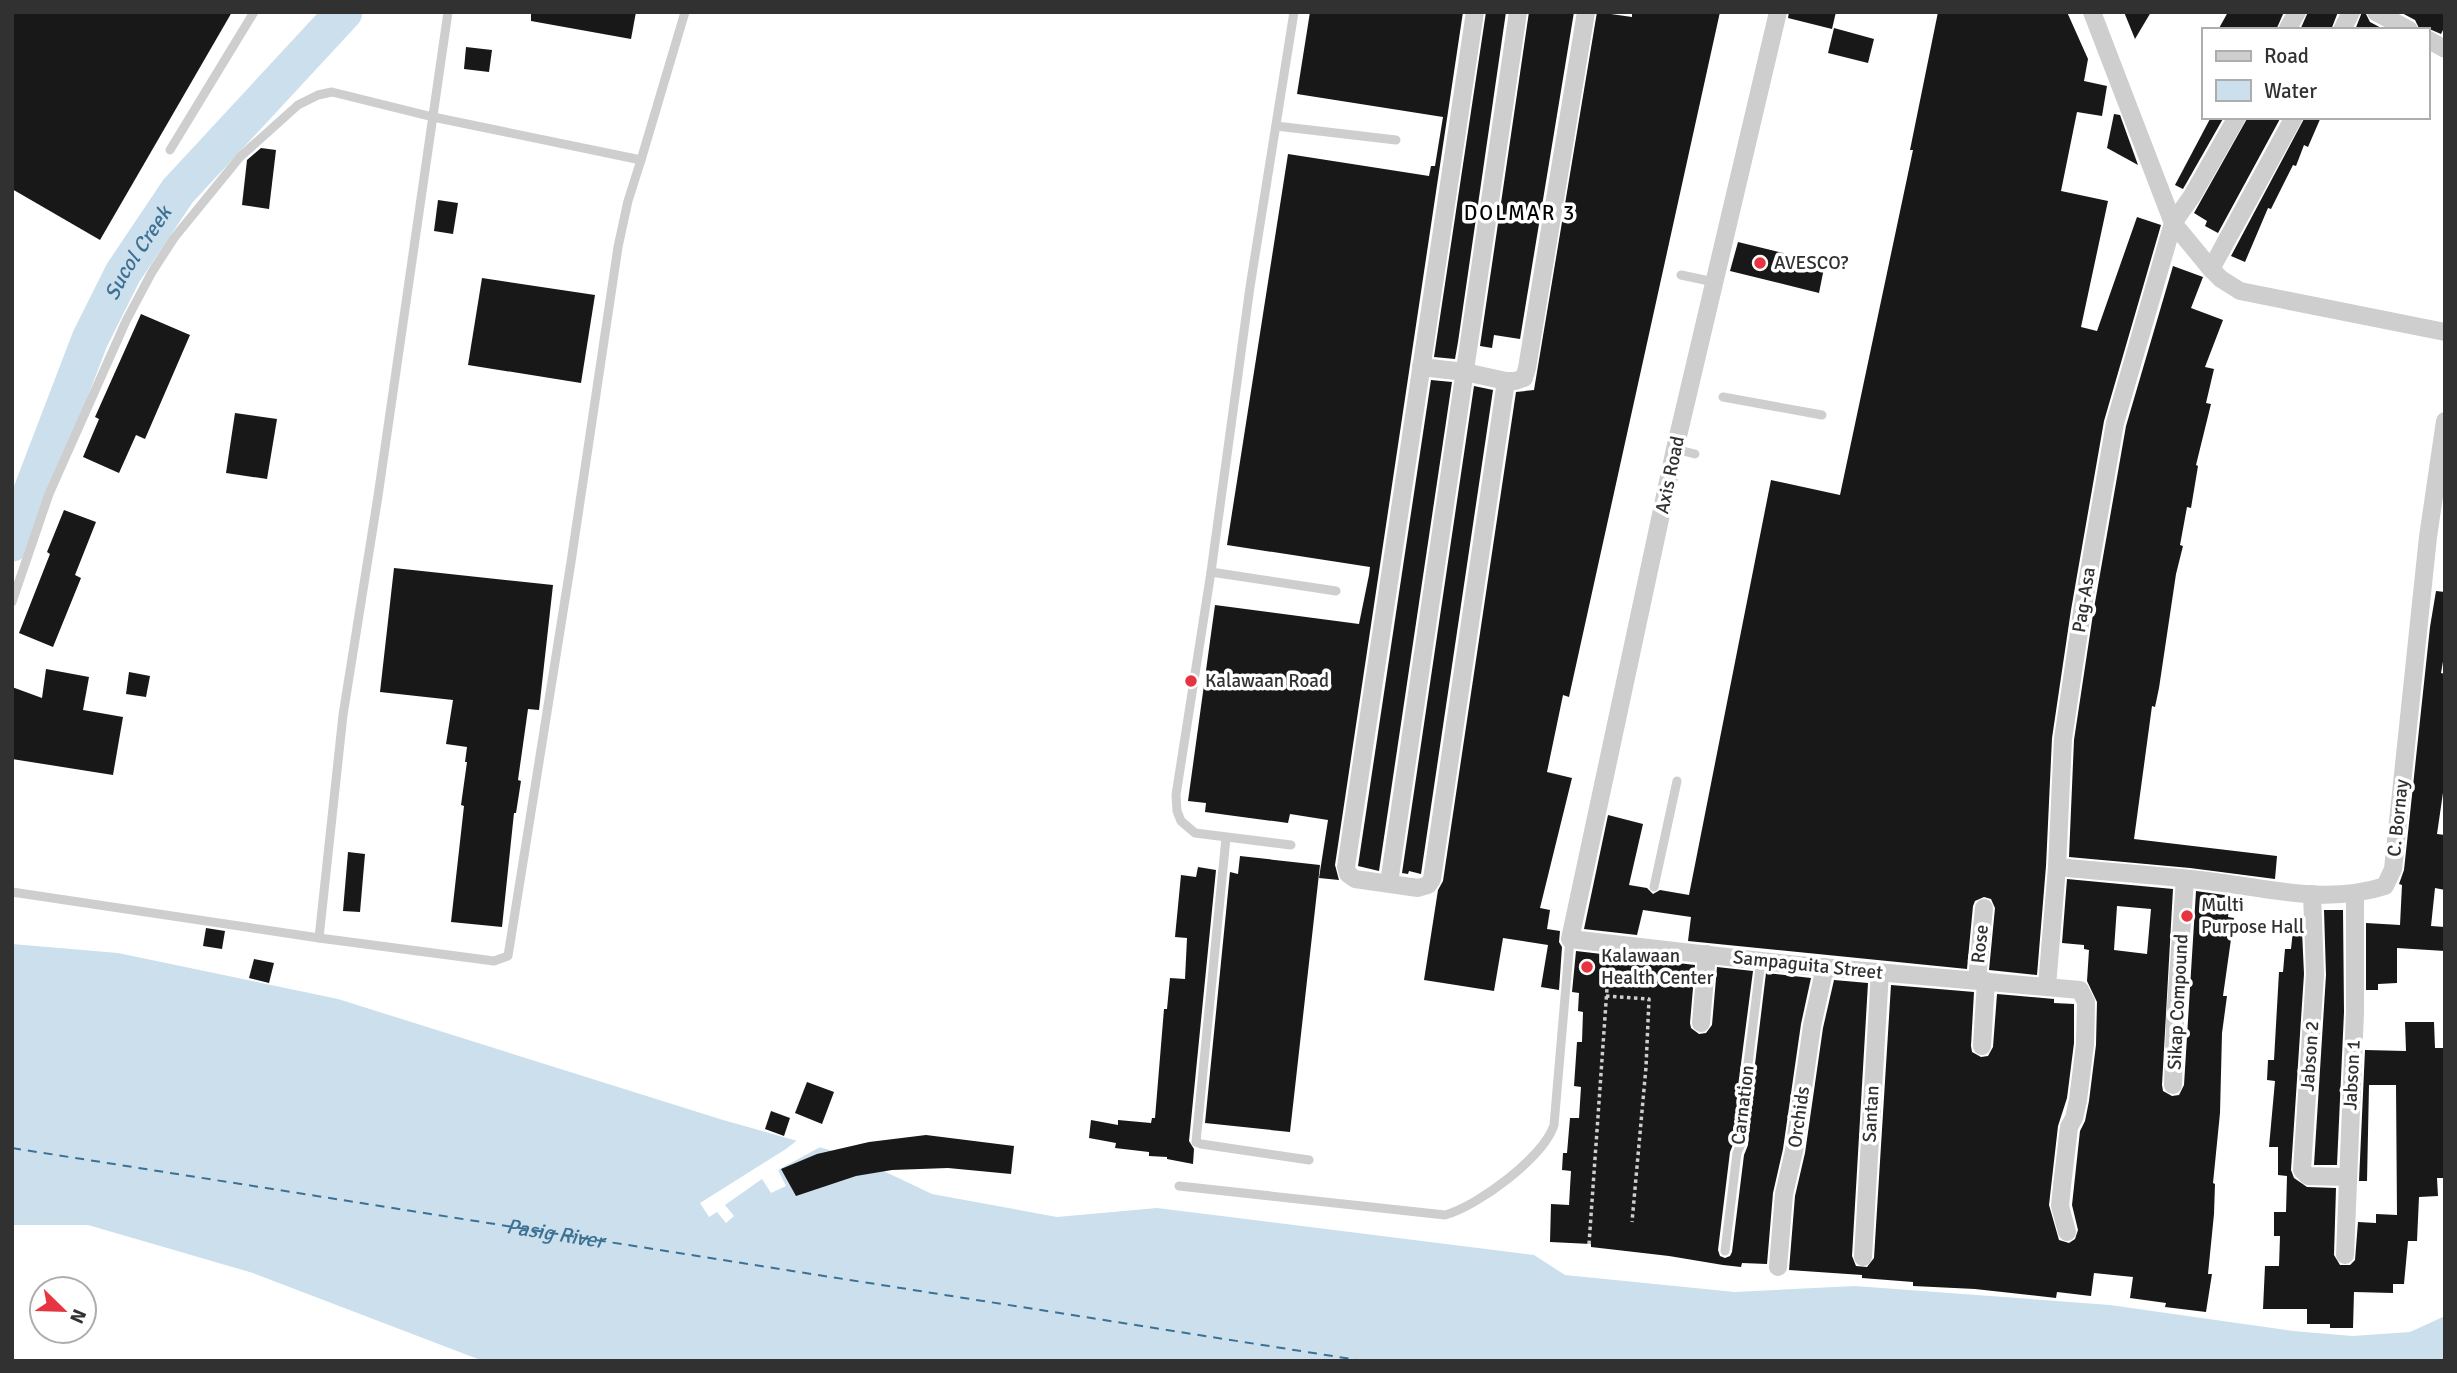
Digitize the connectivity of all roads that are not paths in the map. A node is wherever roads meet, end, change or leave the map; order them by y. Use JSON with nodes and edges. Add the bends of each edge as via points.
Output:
{"nodes":[{"id":1,"x":254,"y":12,"type":"edge"},
{"id":2,"x":448,"y":12,"type":"edge"},
{"id":3,"x":685,"y":12,"type":"edge"},
{"id":4,"x":1294,"y":12,"type":"edge"},
{"id":5,"x":1475,"y":12,"type":"edge"},
{"id":6,"x":1518,"y":12,"type":"edge"},
{"id":7,"x":1586,"y":12,"type":"edge"},
{"id":8,"x":1778,"y":12,"type":"edge"},
{"id":9,"x":2092,"y":12,"type":"edge"},
{"id":10,"x":2297,"y":12,"type":"edge"},
{"id":11,"x":2351,"y":12,"type":"edge"},
{"id":12,"x":2376,"y":12,"type":"edge"},
{"id":13,"x":2288,"y":28,"type":"edge"},
{"id":14,"x":2343,"y":28,"type":"edge"},
{"id":15,"x":2405,"y":28,"type":"edge"},
{"id":16,"x":2429,"y":40,"type":"edge"},
{"id":17,"x":2445,"y":48,"type":"edge"},
{"id":18,"x":433,"y":117,"type":"junction"},
{"id":19,"x":2236,"y":119,"type":"edge"},
{"id":20,"x":2293,"y":119,"type":"edge"},
{"id":21,"x":1276,"y":126,"type":"junction"},
{"id":22,"x":1396,"y":140,"type":"dead end"},
{"id":23,"x":170,"y":150,"type":"dead end"},
{"id":24,"x":641,"y":160,"type":"junction"},
{"id":25,"x":2174,"y":223,"type":"junction"},
{"id":26,"x":2211,"y":269,"type":"junction"},
{"id":27,"x":1681,"y":275,"type":"dead end"},
{"id":28,"x":1714,"y":282,"type":"junction"},
{"id":29,"x":2444,"y":332,"type":"edge"},
{"id":30,"x":1422,"y":367,"type":"junction"},
{"id":31,"x":1465,"y":372,"type":"junction"},
{"id":32,"x":1506,"y":381,"type":"junction"},
{"id":33,"x":1723,"y":397,"type":"dead end"},
{"id":34,"x":1822,"y":415,"type":"dead end"},
{"id":35,"x":2445,"y":421,"type":"edge"},
{"id":36,"x":1675,"y":449,"type":"junction"},
{"id":37,"x":1695,"y":454,"type":"dead end"},
{"id":38,"x":1211,"y":572,"type":"junction"},
{"id":39,"x":1336,"y":591,"type":"dead end"},
{"id":40,"x":12,"y":601,"type":"edge"},
{"id":41,"x":1677,"y":781,"type":"dead end"},
{"id":42,"x":1226,"y":838,"type":"junction"},
{"id":43,"x":1291,"y":845,"type":"dead end"},
{"id":44,"x":2057,"y":867,"type":"junction"},
{"id":45,"x":2185,"y":878,"type":"junction"},
{"id":46,"x":1389,"y":883,"type":"junction"},
{"id":47,"x":1654,"y":887,"type":"dead end"},
{"id":48,"x":12,"y":892,"type":"edge"},
{"id":49,"x":2312,"y":894,"type":"junction"},
{"id":50,"x":2356,"y":894,"type":"junction"},
{"id":51,"x":1984,"y":908,"type":"dead end"},
{"id":52,"x":318,"y":938,"type":"junction"},
{"id":53,"x":1570,"y":939,"type":"junction"},
{"id":54,"x":1707,"y":954,"type":"junction"},
{"id":55,"x":1761,"y":960,"type":"junction"},
{"id":56,"x":1825,"y":967,"type":"junction"},
{"id":57,"x":1880,"y":972,"type":"junction"},
{"id":58,"x":1981,"y":981,"type":"junction"},
{"id":59,"x":2047,"y":986,"type":"junction"},
{"id":60,"x":1701,"y":1023,"type":"dead end"},
{"id":61,"x":1982,"y":1046,"type":"dead end"},
{"id":62,"x":2173,"y":1084,"type":"dead end"},
{"id":63,"x":1310,"y":1160,"type":"dead end"},
{"id":64,"x":2347,"y":1177,"type":"junction"},
{"id":65,"x":1179,"y":1186,"type":"dead end"},
{"id":66,"x":2067,"y":1232,"type":"dead end"},
{"id":67,"x":1725,"y":1251,"type":"dead end"},
{"id":68,"x":2345,"y":1255,"type":"dead end"},
{"id":69,"x":1863,"y":1257,"type":"dead end"},
{"id":70,"x":1777,"y":1267,"type":"dead end"}],
"edges":[{"from":1,"to":23,"type":"lane"},
{"from":2,"to":18,"type":"lane"},
{"from":3,"to":24,"type":"lane"},
{"from":4,"to":21,"type":"lane"},
{"from":5,"to":30,"type":"street"},
{"from":6,"to":31,"type":"street"},
{"from":7,"to":32,"type":"street","via":[[1527,368],[1524,378]]},
{"from":8,"to":28,"type":"street","name":"Axis Road"},
{"from":9,"to":25,"type":"street"},
{"from":10,"to":13,"type":"street"},
{"from":11,"to":14,"type":"street"},
{"from":12,"to":15,"type":"street"},
{"from":16,"to":17,"type":"street"},
{"from":18,"to":24,"type":"lane"},
{"from":18,"to":40,"type":"lane","via":[[332,92],[298,105],[240,158],[174,238],[126,321],[49,494]]},
{"from":18,"to":52,"type":"lane","via":[[343,715]]},
{"from":19,"to":25,"type":"street","name":"Pag-Asa"},
{"from":20,"to":26,"type":"street"},
{"from":21,"to":22,"type":"lane"},
{"from":21,"to":38,"type":"lane"},
{"from":24,"to":52,"type":"lane","via":[[618,247],[511,950],[494,961]]},
{"from":25,"to":26,"type":"street"},
{"from":25,"to":44,"type":"street","name":"Pag-Asa","via":[[2115,423],[2098,516],[2063,739]]},
{"from":26,"to":29,"type":"street","via":[[2240,291]]},
{"from":27,"to":28,"type":"lane"},
{"from":28,"to":36,"type":"street","name":"Axis Road"},
{"from":30,"to":31,"type":"street"},
{"from":30,"to":46,"type":"street","via":[[1346,867],[1355,879]]},
{"from":31,"to":32,"type":"street"},
{"from":31,"to":46,"type":"street"},
{"from":32,"to":46,"type":"street","via":[[1432,879],[1418,888]]},
{"from":33,"to":34,"type":"lane"},
{"from":35,"to":50,"type":"street","name":"C. Bornay","via":[[2428,537],[2393,869],[2385,886]]},
{"from":36,"to":37,"type":"lane"},
{"from":36,"to":53,"type":"street","name":"Axis Road"},
{"from":38,"to":39,"type":"lane"},
{"from":38,"to":42,"type":"lane","via":[[1176,803],[1181,821],[1195,833]]},
{"from":41,"to":47,"type":"lane"},
{"from":42,"to":43,"type":"lane"},
{"from":42,"to":63,"type":"lane","via":[[1196,1142]]},
{"from":44,"to":45,"type":"street","name":"C. Bornay"},
{"from":44,"to":59,"type":"street","name":"Pag-Asa"},
{"from":45,"to":49,"type":"street","name":"C. Bornay"},
{"from":45,"to":62,"type":"street","name":"Sikap Compound"},
{"from":48,"to":52,"type":"lane"},
{"from":49,"to":50,"type":"street","name":"C. Bornay"},
{"from":49,"to":64,"type":"street","name":"Jabson 2","via":[[2315,974],[2302,1170],[2308,1176]]},
{"from":50,"to":64,"type":"street","name":"Jabson 1"},
{"from":51,"to":58,"type":"street","name":"Rose"},
{"from":53,"to":54,"type":"street","name":"Sampaguita Street"},
{"from":53,"to":65,"type":"lane","via":[[1551,1134],[1475,1203],[1445,1215]]},
{"from":54,"to":55,"type":"street","name":"Sampaguita Street"},
{"from":54,"to":60,"type":"street"},
{"from":55,"to":56,"type":"street","name":"Sampaguita Street"},
{"from":55,"to":67,"type":"lane","name":"Carnation"},
{"from":56,"to":57,"type":"street","name":"Sampaguita Street"},
{"from":56,"to":70,"type":"street","name":"Orchids","via":[[1784,1194]]},
{"from":57,"to":58,"type":"street","name":"Sampaguita Street"},
{"from":57,"to":69,"type":"street","name":"Santan"},
{"from":58,"to":59,"type":"street","name":"Sampaguita Street"},
{"from":58,"to":61,"type":"street","name":"Rose"},
{"from":59,"to":66,"type":"street","name":"Sampaguita Street","via":[[2080,990],[2086,1002],[2078,1100],[2068,1127],[2060,1206]]},
{"from":64,"to":68,"type":"street","name":"Jabson 1"}]}
